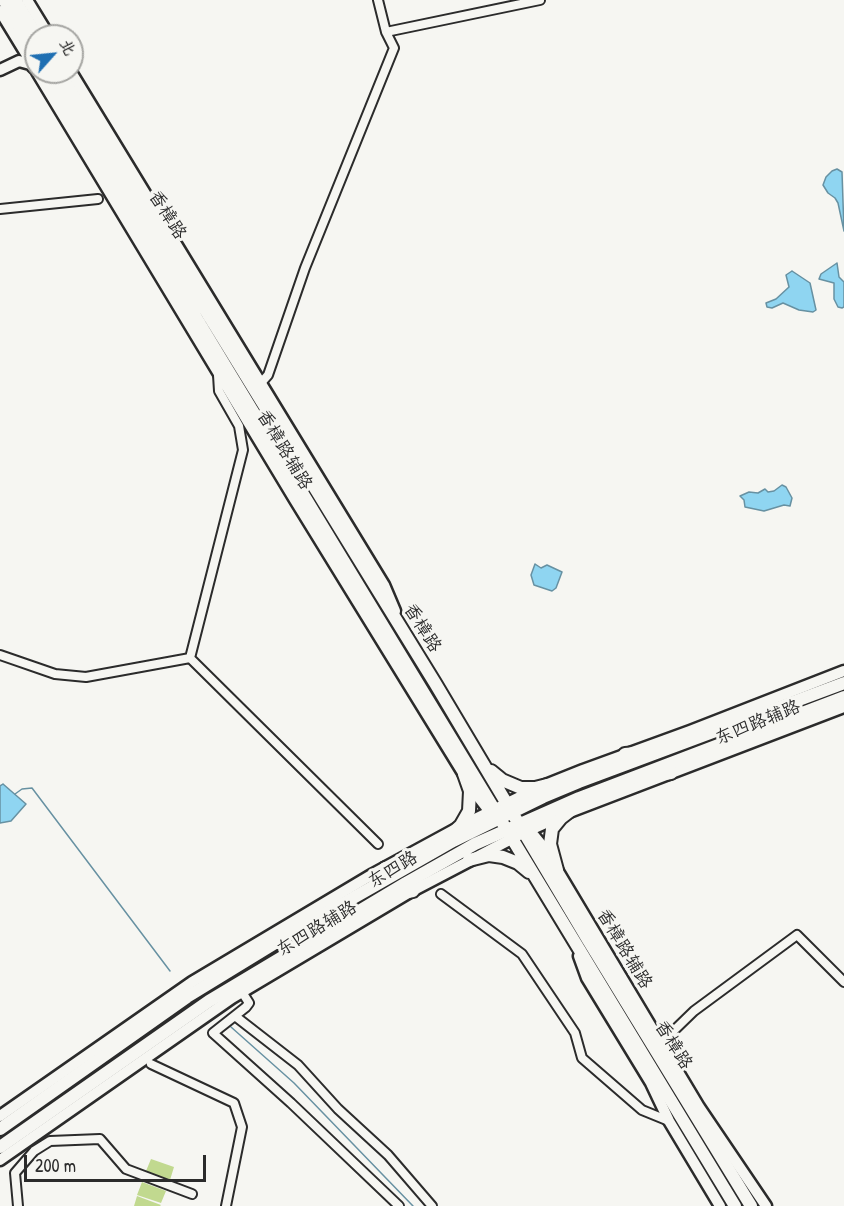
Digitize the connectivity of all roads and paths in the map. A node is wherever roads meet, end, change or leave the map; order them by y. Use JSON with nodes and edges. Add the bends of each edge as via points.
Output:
{"nodes":[{"id":1,"x":4,"y":0,"type":"edge"},
{"id":2,"x":15,"y":0,"type":"edge"},
{"id":3,"x":27,"y":0,"type":"edge"},
{"id":4,"x":378,"y":0,"type":"edge"},
{"id":5,"x":540,"y":0,"type":"edge"},
{"id":6,"x":0,"y":11,"type":"edge"},
{"id":7,"x":30,"y":24,"type":"edge"},
{"id":8,"x":42,"y":24,"type":"edge"},
{"id":9,"x":386,"y":32,"type":"junction"},
{"id":10,"x":14,"y":34,"type":"junction"},
{"id":11,"x":24,"y":34,"type":"edge"},
{"id":12,"x":24,"y":51,"type":"edge"},
{"id":13,"x":24,"y":62,"type":"edge"},
{"id":14,"x":0,"y":68,"type":"edge"},
{"id":15,"x":44,"y":84,"type":"edge"},
{"id":16,"x":54,"y":84,"type":"edge"},
{"id":17,"x":66,"y":84,"type":"edge"},
{"id":18,"x":78,"y":84,"type":"edge"},
{"id":19,"x":98,"y":199,"type":"dead end"},
{"id":20,"x":0,"y":209,"type":"edge"},
{"id":21,"x":187,"y":304,"type":"junction"},
{"id":22,"x":199,"y":338,"type":"junction"},
{"id":23,"x":218,"y":371,"type":"junction"},
{"id":24,"x":260,"y":384,"type":"junction"},
{"id":25,"x":404,"y":633,"type":"junction"},
{"id":26,"x":0,"y":655,"type":"edge"},
{"id":27,"x":190,"y":658,"type":"junction"},
{"id":28,"x":844,"y":671,"type":"edge"},
{"id":29,"x":844,"y":683,"type":"edge"},
{"id":30,"x":844,"y":697,"type":"edge"},
{"id":31,"x":844,"y":707,"type":"edge"},
{"id":32,"x":665,"y":750,"type":"junction"},
{"id":33,"x":626,"y":754,"type":"junction"},
{"id":34,"x":483,"y":763,"type":"junction"},
{"id":35,"x":671,"y":773,"type":"junction"},
{"id":36,"x":464,"y":774,"type":"junction"},
{"id":37,"x":633,"y":778,"type":"junction"},
{"id":38,"x":547,"y":785,"type":"junction"},
{"id":39,"x":600,"y":790,"type":"junction"},
{"id":40,"x":502,"y":812,"type":"junction"},
{"id":41,"x":566,"y":813,"type":"junction"},
{"id":42,"x":523,"y":827,"type":"junction"},
{"id":43,"x":457,"y":828,"type":"junction"},
{"id":44,"x":508,"y":832,"type":"junction"},
{"id":45,"x":378,"y":844,"type":"dead end"},
{"id":46,"x":432,"y":853,"type":"junction"},
{"id":47,"x":470,"y":860,"type":"junction"},
{"id":48,"x":417,"y":861,"type":"junction"},
{"id":49,"x":384,"y":868,"type":"junction"},
{"id":50,"x":557,"y":870,"type":"junction"},
{"id":51,"x":538,"y":883,"type":"junction"},
{"id":52,"x":413,"y":891,"type":"junction"},
{"id":53,"x":441,"y":894,"type":"dead end"},
{"id":54,"x":382,"y":898,"type":"junction"},
{"id":55,"x":577,"y":947,"type":"junction"},
{"id":56,"x":844,"y":982,"type":"edge"},
{"id":57,"x":242,"y":992,"type":"junction"},
{"id":58,"x":235,"y":1016,"type":"junction"},
{"id":59,"x":661,"y":1043,"type":"junction"},
{"id":60,"x":151,"y":1064,"type":"dead end"},
{"id":61,"x":0,"y":1116,"type":"edge"},
{"id":62,"x":669,"y":1121,"type":"junction"},
{"id":63,"x":0,"y":1129,"type":"edge"},
{"id":64,"x":0,"y":1146,"type":"edge"},
{"id":65,"x":0,"y":1160,"type":"edge"},
{"id":66,"x":192,"y":1194,"type":"dead end"},
{"id":67,"x":18,"y":1206,"type":"edge"},
{"id":68,"x":226,"y":1206,"type":"edge"},
{"id":69,"x":399,"y":1206,"type":"edge"},
{"id":70,"x":432,"y":1206,"type":"edge"},
{"id":71,"x":720,"y":1206,"type":"edge"},
{"id":72,"x":735,"y":1206,"type":"edge"},
{"id":73,"x":751,"y":1206,"type":"edge"},
{"id":74,"x":766,"y":1206,"type":"edge"}],
"edges":[{"from":1,"to":11,"type":"main road"},
{"from":2,"to":7,"type":"main road"},
{"from":3,"to":8,"type":"street"},
{"from":4,"to":9,"type":"street"},
{"from":5,"to":9,"type":"street"},
{"from":6,"to":10,"type":"street","name":"香樟路辅路"},
{"from":9,"to":24,"type":"street","via":[[394,48],[305,268],[267,375]]},
{"from":10,"to":12,"type":"street","name":"香樟路辅路"},
{"from":10,"to":14,"type":"street","via":[[15,52]]},
{"from":13,"to":14,"type":"street"},
{"from":15,"to":22,"type":"street","name":"香樟路辅路"},
{"from":16,"to":21,"type":"main road","name":"香樟路"},
{"from":17,"to":25,"type":"main road","name":"香樟路"},
{"from":18,"to":24,"type":"street"},
{"from":19,"to":20,"type":"street"},
{"from":21,"to":22,"type":"main road"},
{"from":21,"to":40,"type":"main road","name":"香樟路"},
{"from":22,"to":23,"type":"street","name":"香樟路辅路"},
{"from":23,"to":27,"type":"street","via":[[219,391],[239,426],[243,450]]},
{"from":23,"to":36,"type":"street","name":"香樟路辅路"},
{"from":24,"to":25,"type":"street","via":[[384,585]]},
{"from":25,"to":34,"type":"main road","name":"香樟路"},
{"from":26,"to":27,"type":"street","via":[[55,674],[86,677]]},
{"from":27,"to":45,"type":"street"},
{"from":28,"to":33,"type":"street","name":"东四路辅路"},
{"from":29,"to":32,"type":"main road","name":"东四路"},
{"from":30,"to":37,"type":"main road","name":"东四路"},
{"from":31,"to":35,"type":"street","name":"东四路辅路"},
{"from":32,"to":33,"type":"main road"},
{"from":32,"to":40,"type":"main road","name":"东四路"},
{"from":33,"to":38,"type":"street","name":"东四路辅路"},
{"from":34,"to":38,"type":"main road","via":[[515,786]]},
{"from":34,"to":40,"type":"main road","name":"香樟路"},
{"from":35,"to":37,"type":"main road"},
{"from":35,"to":41,"type":"street","name":"东四路辅路"},
{"from":36,"to":40,"type":"street","name":"香樟路辅路"},
{"from":36,"to":43,"type":"main road","via":[[470,804]]},
{"from":37,"to":39,"type":"main road","name":"东四路"},
{"from":38,"to":40,"type":"street","name":"东四路辅路"},
{"from":39,"to":41,"type":"main road"},
{"from":39,"to":42,"type":"main road","name":"东四路"},
{"from":40,"to":42,"type":"main road","name":"香樟路"},
{"from":40,"to":43,"type":"street","name":"东四路辅路"},
{"from":40,"to":44,"type":"main road","name":"香樟路"},
{"from":40,"to":46,"type":"main road","name":"东四路"},
{"from":41,"to":42,"type":"street","name":"东四路辅路"},
{"from":41,"to":50,"type":"main road","via":[[551,835]]},
{"from":42,"to":44,"type":"main road","name":"东四路"},
{"from":42,"to":50,"type":"street","name":"香樟路辅路","via":[[544,848]]},
{"from":42,"to":73,"type":"main road","name":"香樟路"},
{"from":43,"to":46,"type":"main road"},
{"from":43,"to":49,"type":"street","name":"东四路辅路"},
{"from":44,"to":47,"type":"street","name":"东四路辅路"},
{"from":44,"to":51,"type":"main road","name":"香樟路"},
{"from":44,"to":54,"type":"main road","name":"东四路","via":[[431,868]]},
{"from":46,"to":48,"type":"main road","name":"东四路"},
{"from":47,"to":51,"type":"main road","via":[[489,855],[511,859]]},
{"from":47,"to":52,"type":"street","name":"东四路辅路"},
{"from":48,"to":49,"type":"main road"},
{"from":48,"to":63,"type":"main road","name":"东四路","via":[[187,997]]},
{"from":49,"to":61,"type":"street","name":"东四路辅路","via":[[192,982]]},
{"from":50,"to":59,"type":"street","name":"香樟路辅路"},
{"from":51,"to":55,"type":"main road","name":"香樟路"},
{"from":52,"to":54,"type":"main road"},
{"from":52,"to":57,"type":"street","name":"东四路辅路"},
{"from":53,"to":62,"type":"street","via":[[522,954],[575,1033],[582,1058],[642,1110]]},
{"from":54,"to":64,"type":"main road","name":"东四路","via":[[209,1001]]},
{"from":55,"to":62,"type":"street","name":"香樟路","via":[[587,978],[651,1083]]},
{"from":55,"to":72,"type":"main road","name":"香樟路"},
{"from":56,"to":59,"type":"street","via":[[797,935],[694,1011]]},
{"from":57,"to":58,"type":"street","via":[[249,1003]]},
{"from":57,"to":65,"type":"street","name":"东四路辅路"},
{"from":58,"to":69,"type":"street","via":[[213,1033]]},
{"from":58,"to":70,"type":"street","via":[[298,1065],[388,1155]]},
{"from":59,"to":74,"type":"street","name":"香樟路辅路"},
{"from":60,"to":68,"type":"street","via":[[234,1103],[242,1127]]},
{"from":62,"to":71,"type":"street","name":"香樟路"},
{"from":66,"to":67,"type":"street","via":[[126,1169],[100,1139],[51,1141],[34,1151],[15,1173]]}]}
